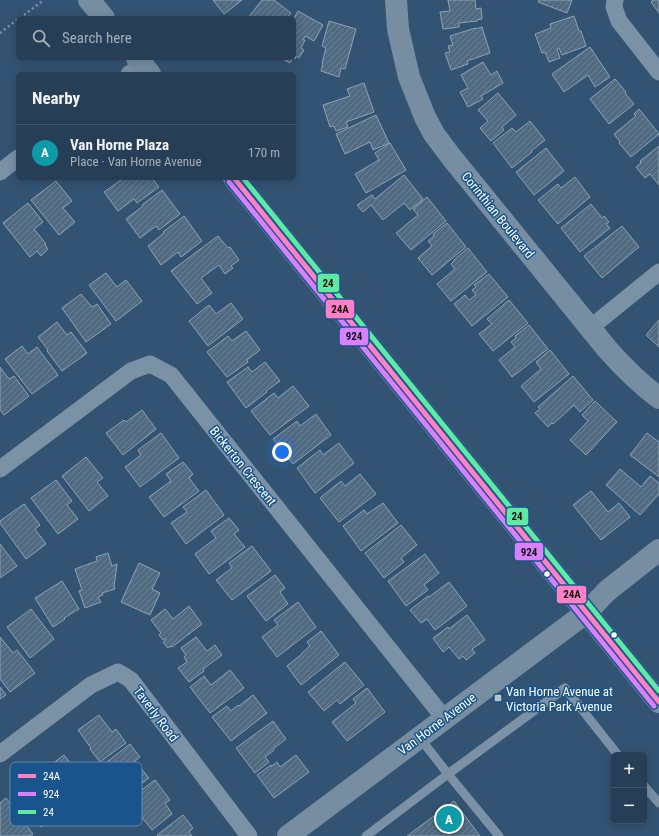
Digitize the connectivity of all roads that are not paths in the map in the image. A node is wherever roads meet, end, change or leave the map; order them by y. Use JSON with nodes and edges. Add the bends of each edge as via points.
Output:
{"nodes":[{"id":1,"x":89,"y":0,"type":"edge"},
{"id":2,"x":396,"y":0,"type":"edge"},
{"id":3,"x":615,"y":0,"type":"edge"},
{"id":4,"x":102,"y":16,"type":"edge"},
{"id":5,"x":659,"y":72,"type":"edge"},
{"id":6,"x":236,"y":180,"type":"edge"},
{"id":7,"x":659,"y":272,"type":"edge"},
{"id":8,"x":590,"y":328,"type":"junction"},
{"id":9,"x":659,"y":398,"type":"edge"},
{"id":10,"x":0,"y":469,"type":"edge"},
{"id":11,"x":659,"y":550,"type":"edge"},
{"id":12,"x":586,"y":612,"type":"junction"},
{"id":13,"x":659,"y":702,"type":"edge"},
{"id":14,"x":444,"y":718,"type":"junction"},
{"id":15,"x":419,"y":737,"type":"junction"},
{"id":16,"x":616,"y":752,"type":"edge"},
{"id":17,"x":0,"y":754,"type":"edge"},
{"id":18,"x":448,"y":774,"type":"junction"},
{"id":19,"x":646,"y":788,"type":"edge"},
{"id":20,"x":659,"y":803,"type":"edge"},
{"id":21,"x":249,"y":836,"type":"edge"},
{"id":22,"x":288,"y":836,"type":"edge"},
{"id":23,"x":366,"y":836,"type":"edge"},
{"id":24,"x":499,"y":836,"type":"edge"}],
"edges":[{"from":1,"to":4,"type":"street"},
{"from":2,"to":8,"type":"street","name":"Corinthian Boulevard","via":[[398,28],[409,77],[434,134]]},
{"from":3,"to":5,"type":"street","via":[[614,7],[619,21]]},
{"from":6,"to":12,"type":"street"},
{"from":7,"to":8,"type":"street"},
{"from":8,"to":9,"type":"street","name":"Corinthian Boulevard","via":[[627,371]]},
{"from":10,"to":14,"type":"street","name":"Bickerton Crescent","via":[[131,371],[150,364],[171,375]]},
{"from":11,"to":12,"type":"street","name":"Van Horne Avenue","via":[[607,591]]},
{"from":12,"to":13,"type":"street"},
{"from":12,"to":14,"type":"street","name":"Van Horne Avenue"},
{"from":14,"to":15,"type":"street","name":"Van Horne Avenue"},
{"from":15,"to":18,"type":"lane"},
{"from":15,"to":22,"type":"street","name":"Van Horne Avenue"},
{"from":16,"to":18,"type":"lane","via":[[565,688]]},
{"from":17,"to":21,"type":"street","name":"Taverly Road","via":[[91,686],[118,672],[131,680]]},
{"from":18,"to":23,"type":"lane"},
{"from":18,"to":24,"type":"lane"},
{"from":19,"to":20,"type":"lane"}]}
